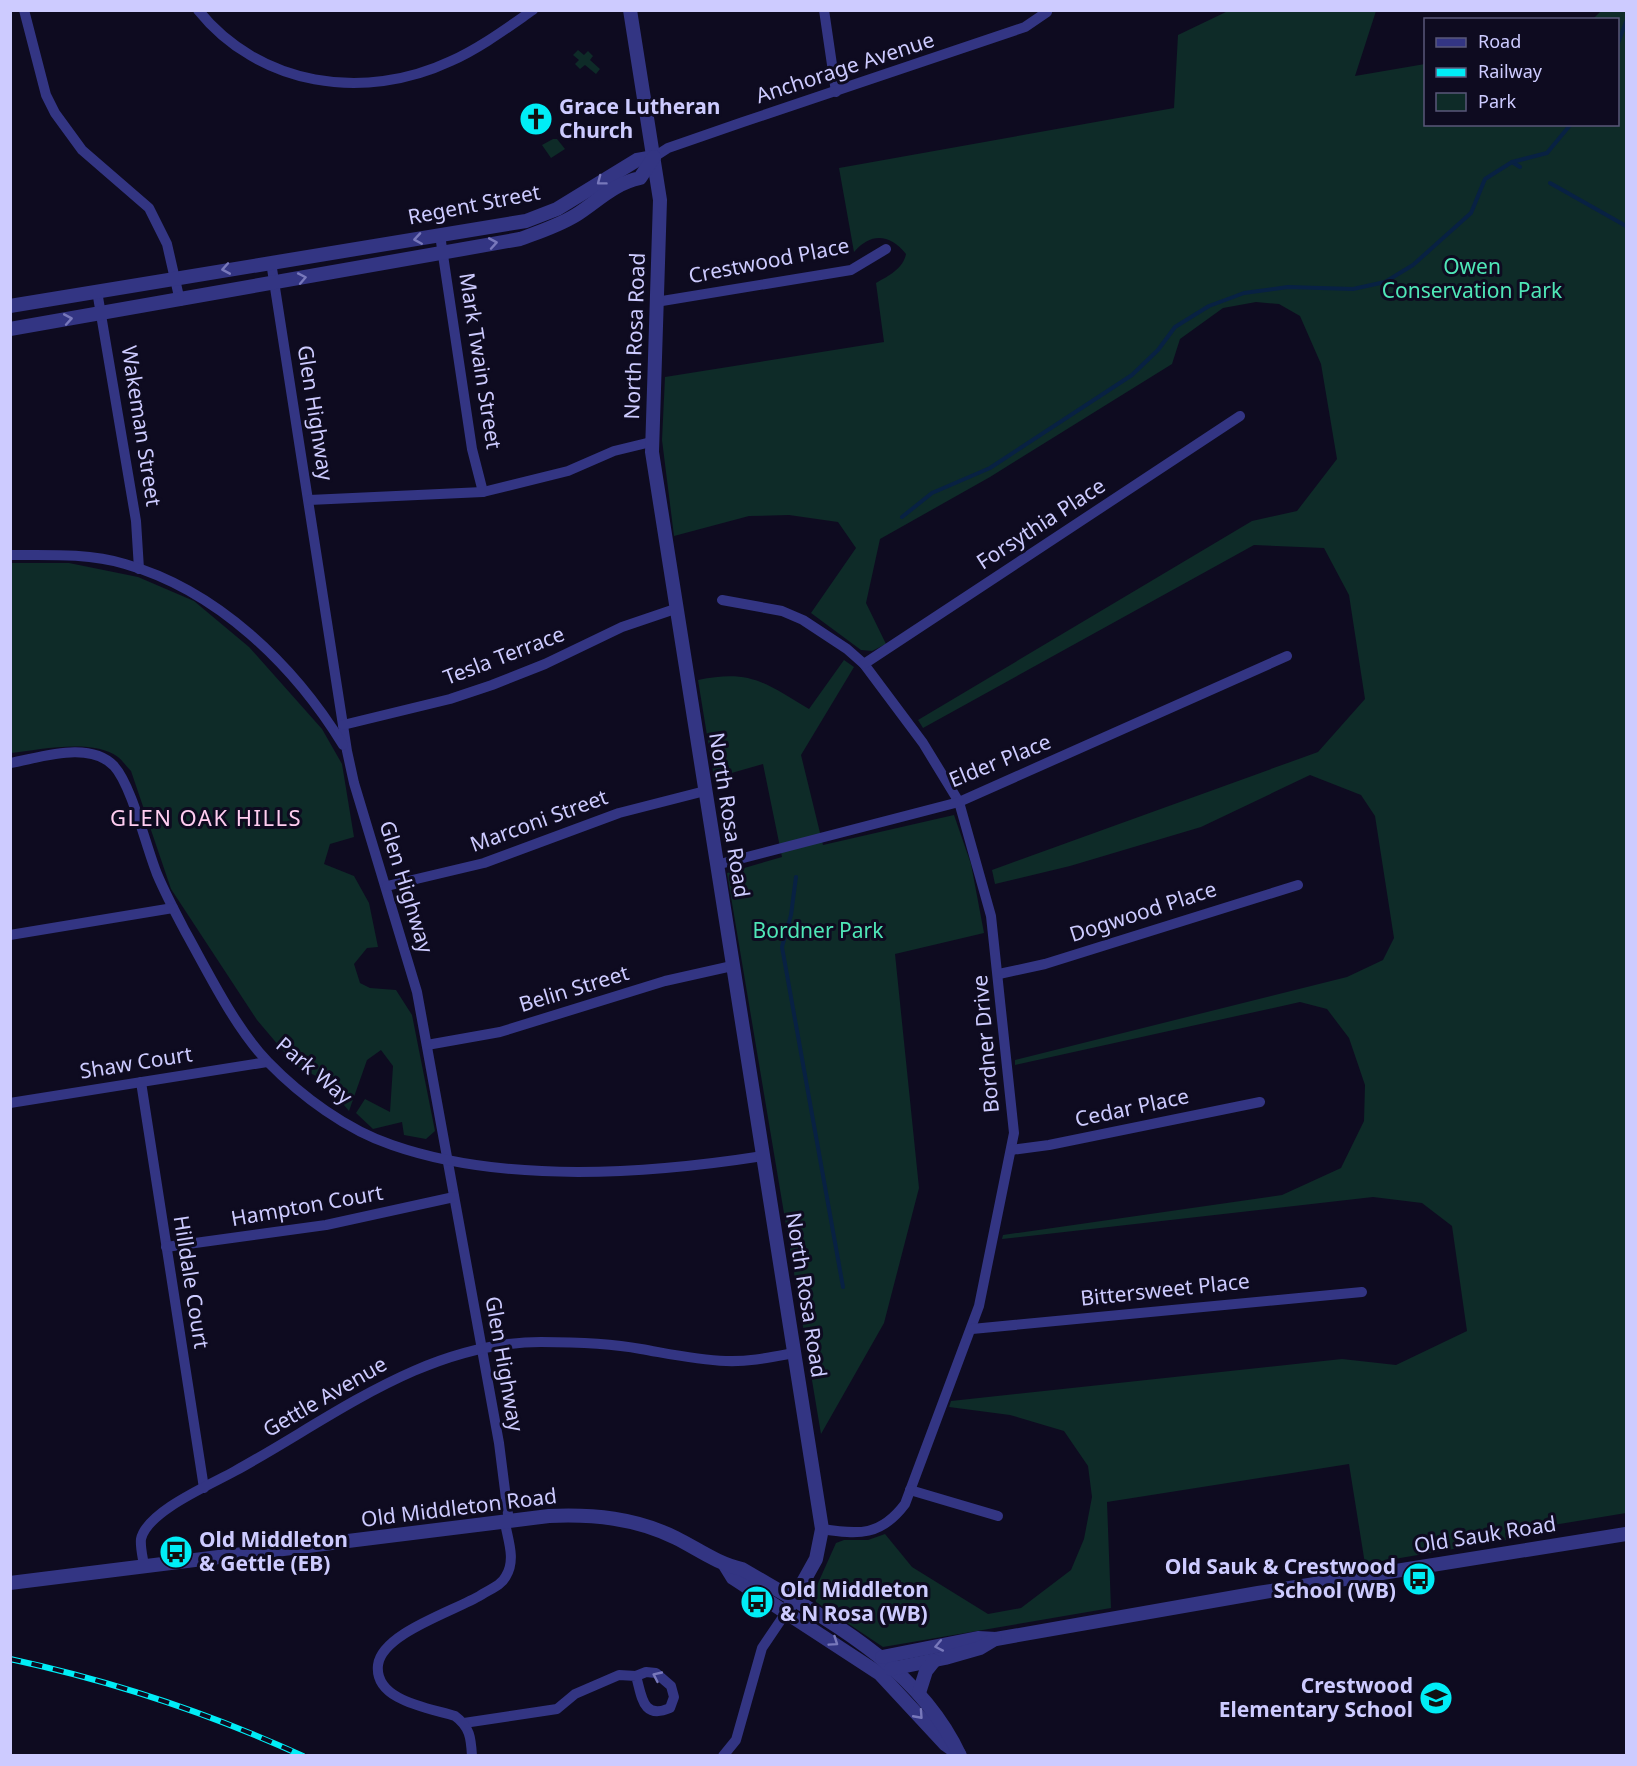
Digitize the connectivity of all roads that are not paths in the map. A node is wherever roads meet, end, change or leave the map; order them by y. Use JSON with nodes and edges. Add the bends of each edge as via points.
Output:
{"nodes":[{"id":1,"x":24,"y":10,"type":"edge"},
{"id":2,"x":198,"y":10,"type":"edge"},
{"id":3,"x":533,"y":10,"type":"edge"},
{"id":4,"x":630,"y":10,"type":"edge"},
{"id":5,"x":824,"y":10,"type":"edge"},
{"id":6,"x":1047,"y":12,"type":"dead end"},
{"id":7,"x":836,"y":92,"type":"junction"},
{"id":8,"x":654,"y":157,"type":"junction"},
{"id":9,"x":440,"y":235,"type":"junction"},
{"id":10,"x":886,"y":249,"type":"dead end"},
{"id":11,"x":443,"y":252,"type":"junction"},
{"id":12,"x":271,"y":262,"type":"junction"},
{"id":13,"x":175,"y":278,"type":"junction"},
{"id":14,"x":274,"y":283,"type":"junction"},
{"id":15,"x":97,"y":291,"type":"junction"},
{"id":16,"x":180,"y":301,"type":"junction"},
{"id":17,"x":656,"y":302,"type":"junction"},
{"id":18,"x":10,"y":306,"type":"edge"},
{"id":19,"x":102,"y":313,"type":"junction"},
{"id":20,"x":10,"y":329,"type":"edge"},
{"id":21,"x":1240,"y":416,"type":"dead end"},
{"id":22,"x":651,"y":442,"type":"junction"},
{"id":23,"x":483,"y":492,"type":"junction"},
{"id":24,"x":309,"y":500,"type":"junction"},
{"id":25,"x":10,"y":555,"type":"edge"},
{"id":26,"x":139,"y":569,"type":"junction"},
{"id":27,"x":722,"y":600,"type":"dead end"},
{"id":28,"x":675,"y":609,"type":"junction"},
{"id":29,"x":1287,"y":656,"type":"dead end"},
{"id":30,"x":864,"y":664,"type":"junction"},
{"id":31,"x":343,"y":725,"type":"junction"},
{"id":32,"x":347,"y":751,"type":"junction"},
{"id":33,"x":10,"y":763,"type":"edge"},
{"id":34,"x":705,"y":791,"type":"junction"},
{"id":35,"x":958,"y":802,"type":"junction"},
{"id":36,"x":716,"y":865,"type":"junction"},
{"id":37,"x":1298,"y":885,"type":"dead end"},
{"id":38,"x":387,"y":886,"type":"junction"},
{"id":39,"x":173,"y":908,"type":"junction"},
{"id":40,"x":10,"y":935,"type":"edge"},
{"id":41,"x":732,"y":966,"type":"junction"},
{"id":42,"x":999,"y":974,"type":"junction"},
{"id":43,"x":427,"y":1045,"type":"junction"},
{"id":44,"x":267,"y":1062,"type":"junction"},
{"id":45,"x":141,"y":1082,"type":"junction"},
{"id":46,"x":1260,"y":1102,"type":"dead end"},
{"id":47,"x":10,"y":1103,"type":"edge"},
{"id":48,"x":1011,"y":1150,"type":"junction"},
{"id":49,"x":763,"y":1156,"type":"junction"},
{"id":50,"x":448,"y":1161,"type":"junction"},
{"id":51,"x":454,"y":1197,"type":"junction"},
{"id":52,"x":166,"y":1247,"type":"junction"},
{"id":53,"x":1362,"y":1292,"type":"dead end"},
{"id":54,"x":972,"y":1329,"type":"junction"},
{"id":55,"x":482,"y":1349,"type":"junction"},
{"id":56,"x":794,"y":1353,"type":"junction"},
{"id":57,"x":204,"y":1488,"type":"junction"},
{"id":58,"x":910,"y":1490,"type":"junction"},
{"id":59,"x":998,"y":1516,"type":"dead end"},
{"id":60,"x":507,"y":1523,"type":"junction"},
{"id":61,"x":822,"y":1529,"type":"junction"},
{"id":62,"x":1626,"y":1534,"type":"edge"},
{"id":63,"x":144,"y":1566,"type":"junction"},
{"id":64,"x":10,"y":1583,"type":"edge"},
{"id":65,"x":790,"y":1605,"type":"junction"},
{"id":66,"x":996,"y":1639,"type":"junction"},
{"id":67,"x":882,"y":1658,"type":"junction"},
{"id":68,"x":934,"y":1661,"type":"junction"},
{"id":69,"x":895,"y":1667,"type":"junction"},
{"id":70,"x":880,"y":1674,"type":"junction"},
{"id":71,"x":636,"y":1676,"type":"dead end"},
{"id":72,"x":920,"y":1693,"type":"junction"},
{"id":73,"x":464,"y":1723,"type":"junction"},
{"id":74,"x":472,"y":1755,"type":"edge"},
{"id":75,"x":723,"y":1755,"type":"edge"},
{"id":76,"x":960,"y":1755,"type":"edge"}],
"edges":[{"from":1,"to":13,"type":"street","via":[[46,95],[55,112],[82,150],[149,208],[167,244]]},
{"from":2,"to":3,"type":"street","via":[[219,34],[254,60],[300,77],[345,82],[392,79],[435,68],[469,52]]},
{"from":4,"to":8,"type":"street","name":"North Rosa Road"},
{"from":5,"to":7,"type":"street"},
{"from":6,"to":7,"type":"street","name":"Anchorage Avenue","via":[[1026,27]]},
{"from":7,"to":8,"type":"street","name":"Anchorage Avenue","via":[[668,148]]},
{"from":8,"to":9,"type":"street","name":"Regent Street","one_way":true,"via":[[615,171],[557,210],[526,221]]},
{"from":11,"to":8,"type":"street","name":"Regent Street","one_way":true,"via":[[520,238],[551,228],[623,182],[640,178]]},
{"from":8,"to":17,"type":"street","name":"North Rosa Road","via":[[660,200]]},
{"from":9,"to":11,"type":"street","name":"Mark Twain Street"},
{"from":9,"to":12,"type":"street","name":"Regent Street","one_way":true},
{"from":10,"to":17,"type":"street","name":"Crestwood Place","via":[[850,270]]},
{"from":14,"to":11,"type":"street","name":"Regent Street","one_way":true},
{"from":11,"to":23,"type":"street","name":"Mark Twain Street","via":[[472,449]]},
{"from":12,"to":13,"type":"street","name":"Regent Street","one_way":true},
{"from":12,"to":14,"type":"street","name":"Glen Highway"},
{"from":13,"to":15,"type":"street","name":"Regent Street"},
{"from":13,"to":16,"type":"street"},
{"from":14,"to":16,"type":"street","name":"Regent Street"},
{"from":14,"to":24,"type":"street","name":"Glen Highway"},
{"from":15,"to":18,"type":"street","name":"Regent Street"},
{"from":15,"to":19,"type":"street","name":"Wakeman Street"},
{"from":16,"to":19,"type":"street","name":"Regent Street"},
{"from":17,"to":22,"type":"street","name":"North Rosa Road"},
{"from":20,"to":19,"type":"street","name":"Regent Street","one_way":true},
{"from":19,"to":26,"type":"street","name":"Wakeman Street","via":[[136,521]]},
{"from":21,"to":30,"type":"street","name":"Forsythia Place"},
{"from":22,"to":23,"type":"street","via":[[614,451],[568,471]]},
{"from":22,"to":28,"type":"street","name":"North Rosa Road"},
{"from":23,"to":24,"type":"street"},
{"from":24,"to":31,"type":"street","name":"Glen Highway"},
{"from":25,"to":26,"type":"street","via":[[96,559]]},
{"from":26,"to":32,"type":"street","via":[[207,602],[242,627],[309,696]]},
{"from":27,"to":30,"type":"street","name":"Bordner Drive","via":[[782,611],[803,620]]},
{"from":28,"to":31,"type":"street","name":"Tesla Terrace","via":[[622,627],[492,685]]},
{"from":28,"to":34,"type":"street","name":"North Rosa Road"},
{"from":29,"to":35,"type":"street","name":"Elder Place"},
{"from":30,"to":35,"type":"street","name":"Bordner Drive","via":[[923,743]]},
{"from":31,"to":32,"type":"street","name":"Glen Highway"},
{"from":32,"to":38,"type":"street","name":"Glen Highway"},
{"from":33,"to":39,"type":"street","name":"Park Way","via":[[71,752],[91,755],[114,767]]},
{"from":34,"to":36,"type":"street","name":"North Rosa Road"},
{"from":34,"to":38,"type":"street","name":"Marconi Street","via":[[619,813],[484,863]]},
{"from":35,"to":36,"type":"street","name":"Elder Place"},
{"from":35,"to":42,"type":"street","name":"Bordner Drive","via":[[991,916]]},
{"from":36,"to":41,"type":"street","name":"North Rosa Road"},
{"from":37,"to":42,"type":"street","name":"Dogwood Place","via":[[1045,964]]},
{"from":38,"to":43,"type":"street","name":"Glen Highway","via":[[417,992]]},
{"from":39,"to":40,"type":"street"},
{"from":39,"to":44,"type":"street","name":"Park Way","via":[[234,1015]]},
{"from":41,"to":43,"type":"street","name":"Belin Street","via":[[665,981],[500,1032]]},
{"from":41,"to":49,"type":"street","name":"North Rosa Road"},
{"from":42,"to":48,"type":"street","name":"Bordner Drive","via":[[1014,1133]]},
{"from":43,"to":50,"type":"street","name":"Glen Highway"},
{"from":44,"to":45,"type":"street","name":"Shaw Court"},
{"from":44,"to":50,"type":"street","name":"Park Way","via":[[358,1130],[390,1145]]},
{"from":45,"to":47,"type":"street","name":"Shaw Court"},
{"from":45,"to":52,"type":"street","name":"Hilldale Court"},
{"from":46,"to":48,"type":"street","name":"Cedar Place"},
{"from":48,"to":54,"type":"street","name":"Bordner Drive","via":[[987,1275]]},
{"from":49,"to":50,"type":"street","name":"Park Way","via":[[582,1171]]},
{"from":49,"to":56,"type":"street","name":"North Rosa Road"},
{"from":50,"to":51,"type":"street","name":"Glen Highway"},
{"from":51,"to":52,"type":"street","name":"Hampton Court","via":[[326,1225]]},
{"from":51,"to":55,"type":"street","name":"Glen Highway"},
{"from":52,"to":57,"type":"street","name":"Hilldale Court"},
{"from":53,"to":54,"type":"street","name":"Bittersweet Place"},
{"from":54,"to":58,"type":"street","name":"Bordner Drive"},
{"from":55,"to":56,"type":"street","name":"Gettle Avenue","via":[[540,1342],[608,1345],[681,1358],[727,1361]]},
{"from":55,"to":57,"type":"street","name":"Gettle Avenue","via":[[389,1381]]},
{"from":55,"to":60,"type":"street","name":"Glen Highway","via":[[499,1443]]},
{"from":56,"to":61,"type":"street","name":"North Rosa Road"},
{"from":57,"to":63,"type":"street","name":"Gettle Avenue","via":[[169,1508],[146,1529],[141,1539]]},
{"from":58,"to":59,"type":"street"},
{"from":58,"to":61,"type":"street","name":"Bordner Drive","via":[[905,1504],[885,1526],[853,1533]]},
{"from":60,"to":63,"type":"street","name":"Old Middleton Road"},
{"from":60,"to":65,"type":"street","name":"Old Middleton Road","via":[[573,1515],[614,1518],[654,1528],[725,1565],[742,1569]]},
{"from":60,"to":73,"type":"street","name":"Glen Highway","via":[[512,1564],[502,1583],[395,1639],[378,1662],[379,1677],[390,1693],[455,1716]]},
{"from":61,"to":65,"type":"street","name":"North Rosa Road","via":[[816,1558]]},
{"from":62,"to":66,"type":"street","name":"Old Sauk Road"},
{"from":63,"to":64,"type":"street","name":"Old Middleton Road"},
{"from":65,"to":67,"type":"street","name":"Old Middleton Road"},
{"from":65,"to":70,"type":"street","name":"Old Middleton Road","one_way":true},
{"from":65,"to":75,"type":"street","via":[[762,1648],[736,1740]]},
{"from":66,"to":67,"type":"street","name":"Old Sauk Road","one_way":true,"via":[[978,1638]]},
{"from":66,"to":68,"type":"street","name":"Old Sauk Road","via":[[980,1648]]},
{"from":67,"to":69,"type":"street","name":"Old Middleton Road"},
{"from":67,"to":70,"type":"street"},
{"from":68,"to":69,"type":"street","name":"Old Sauk Road"},
{"from":68,"to":72,"type":"street","via":[[926,1671]]},
{"from":69,"to":70,"type":"street","name":"Old Sauk Road"},
{"from":69,"to":72,"type":"street","name":"Old Middleton Road"},
{"from":70,"to":76,"type":"street","name":"Old Middleton Road","one_way":true},
{"from":71,"to":73,"type":"street","via":[[619,1675],[575,1694],[557,1708]]},
{"from":72,"to":76,"type":"street","name":"Old Middleton Road","via":[[953,1738]]},
{"from":73,"to":74,"type":"street"}]}
